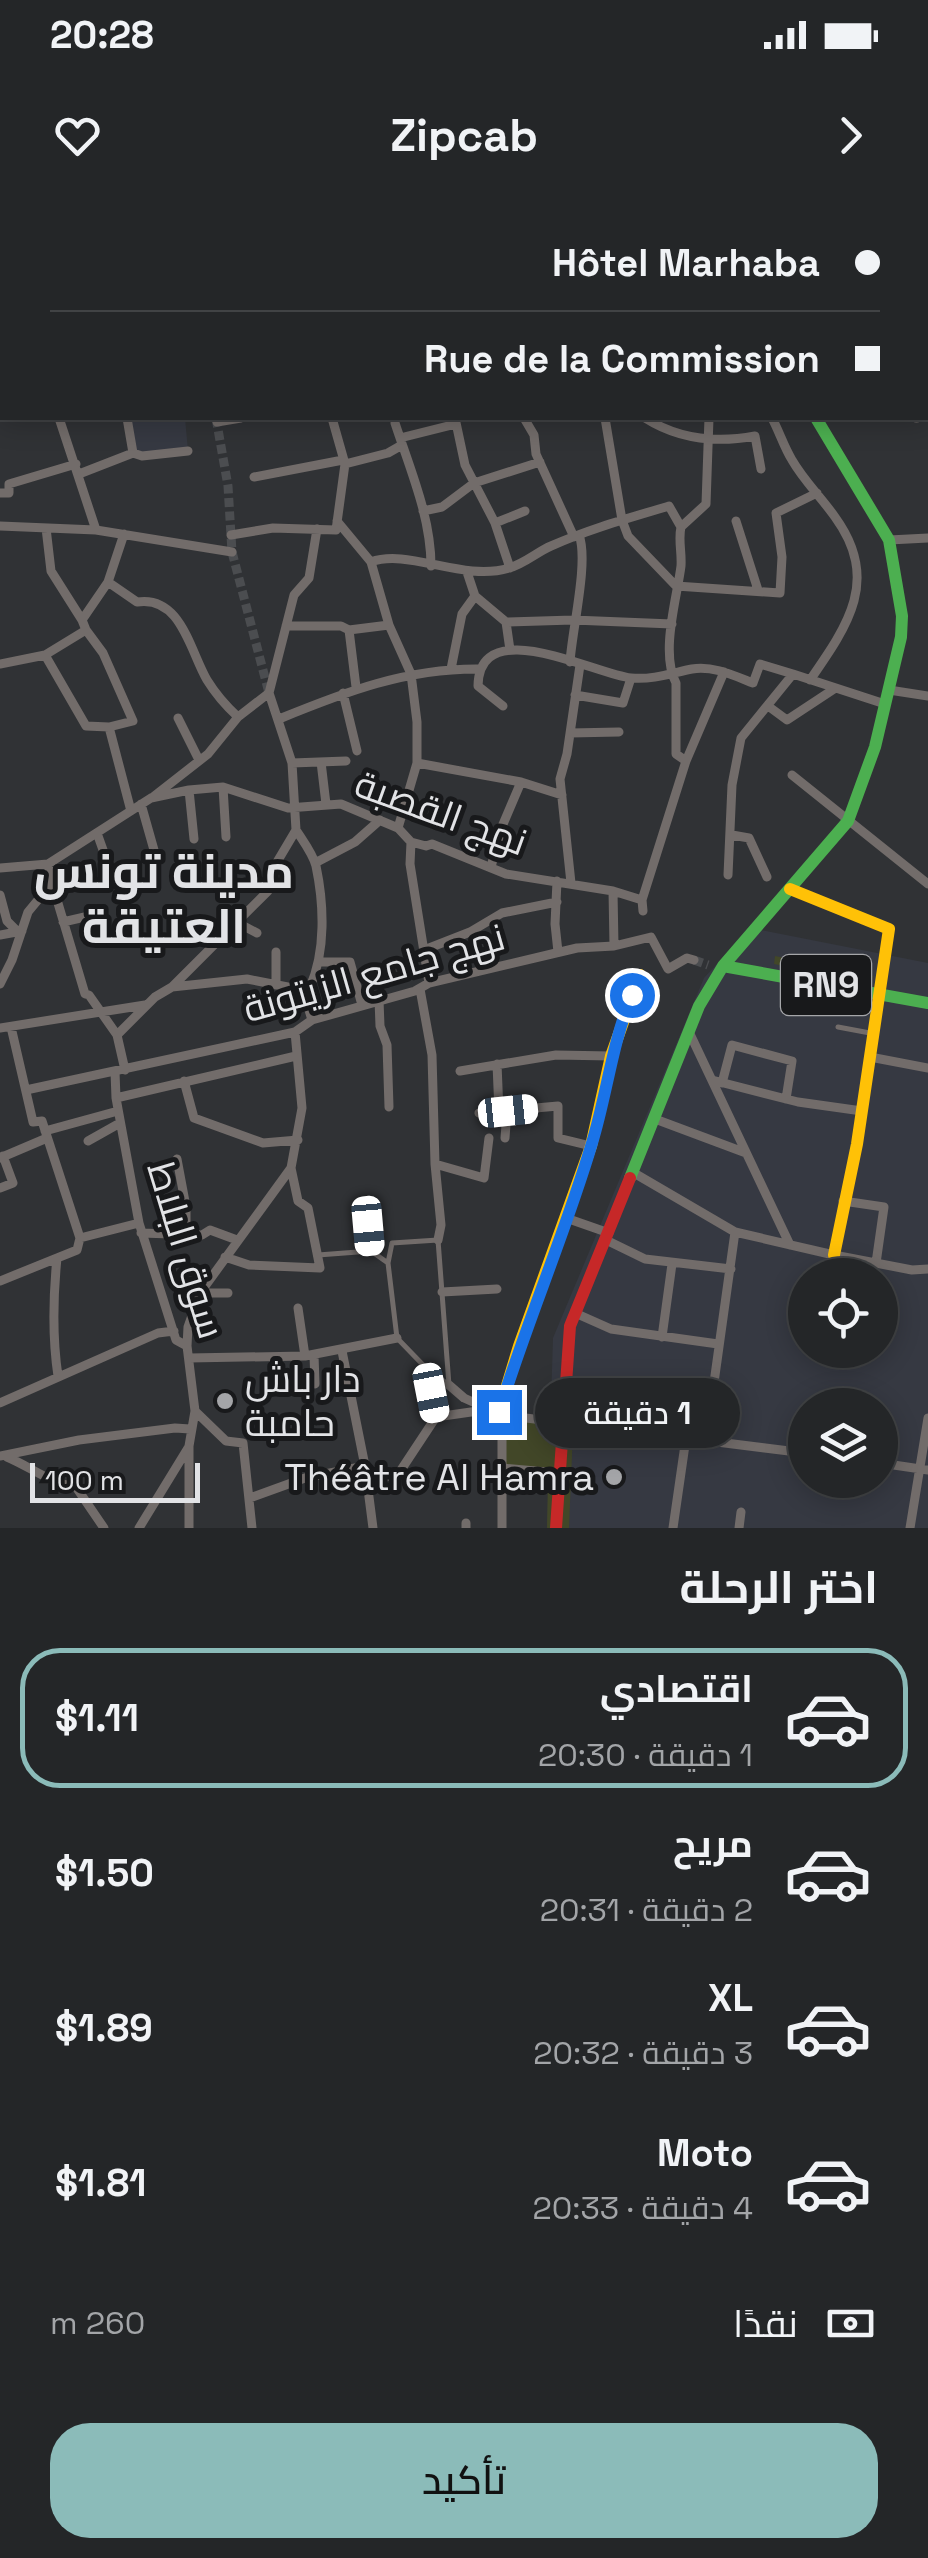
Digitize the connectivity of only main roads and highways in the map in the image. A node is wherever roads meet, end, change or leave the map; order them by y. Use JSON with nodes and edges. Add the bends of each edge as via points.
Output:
{"nodes":[{"id":1,"x":817,"y":420,"type":"edge"},
{"id":2,"x":790,"y":889,"type":"junction"},
{"id":3,"x":717,"y":967,"type":"junction"},
{"id":4,"x":640,"y":976,"type":"dead end"},
{"id":5,"x":879,"y":994,"type":"junction"},
{"id":6,"x":928,"y":1003,"type":"edge"},
{"id":7,"x":834,"y":1255,"type":"road end"},
{"id":8,"x":498,"y":1412,"type":"road end"},
{"id":9,"x":556,"y":1528,"type":"edge"}],
"edges":[{"from":1,"to":2,"type":"main road","via":[[889,540],[902,616],[866,779],[848,822]]},
{"from":2,"to":3,"type":"main road"},
{"from":2,"to":5,"type":"main road","via":[[888,929]]},
{"from":3,"to":5,"type":"main road","number":"RN9"},
{"from":3,"to":9,"type":"main road","via":[[568,1336]]},
{"from":4,"to":8,"type":"main road","via":[[611,1056],[592,1146]]},
{"from":5,"to":6,"type":"main road","number":"RN9"},
{"from":5,"to":7,"type":"main road"}]}
